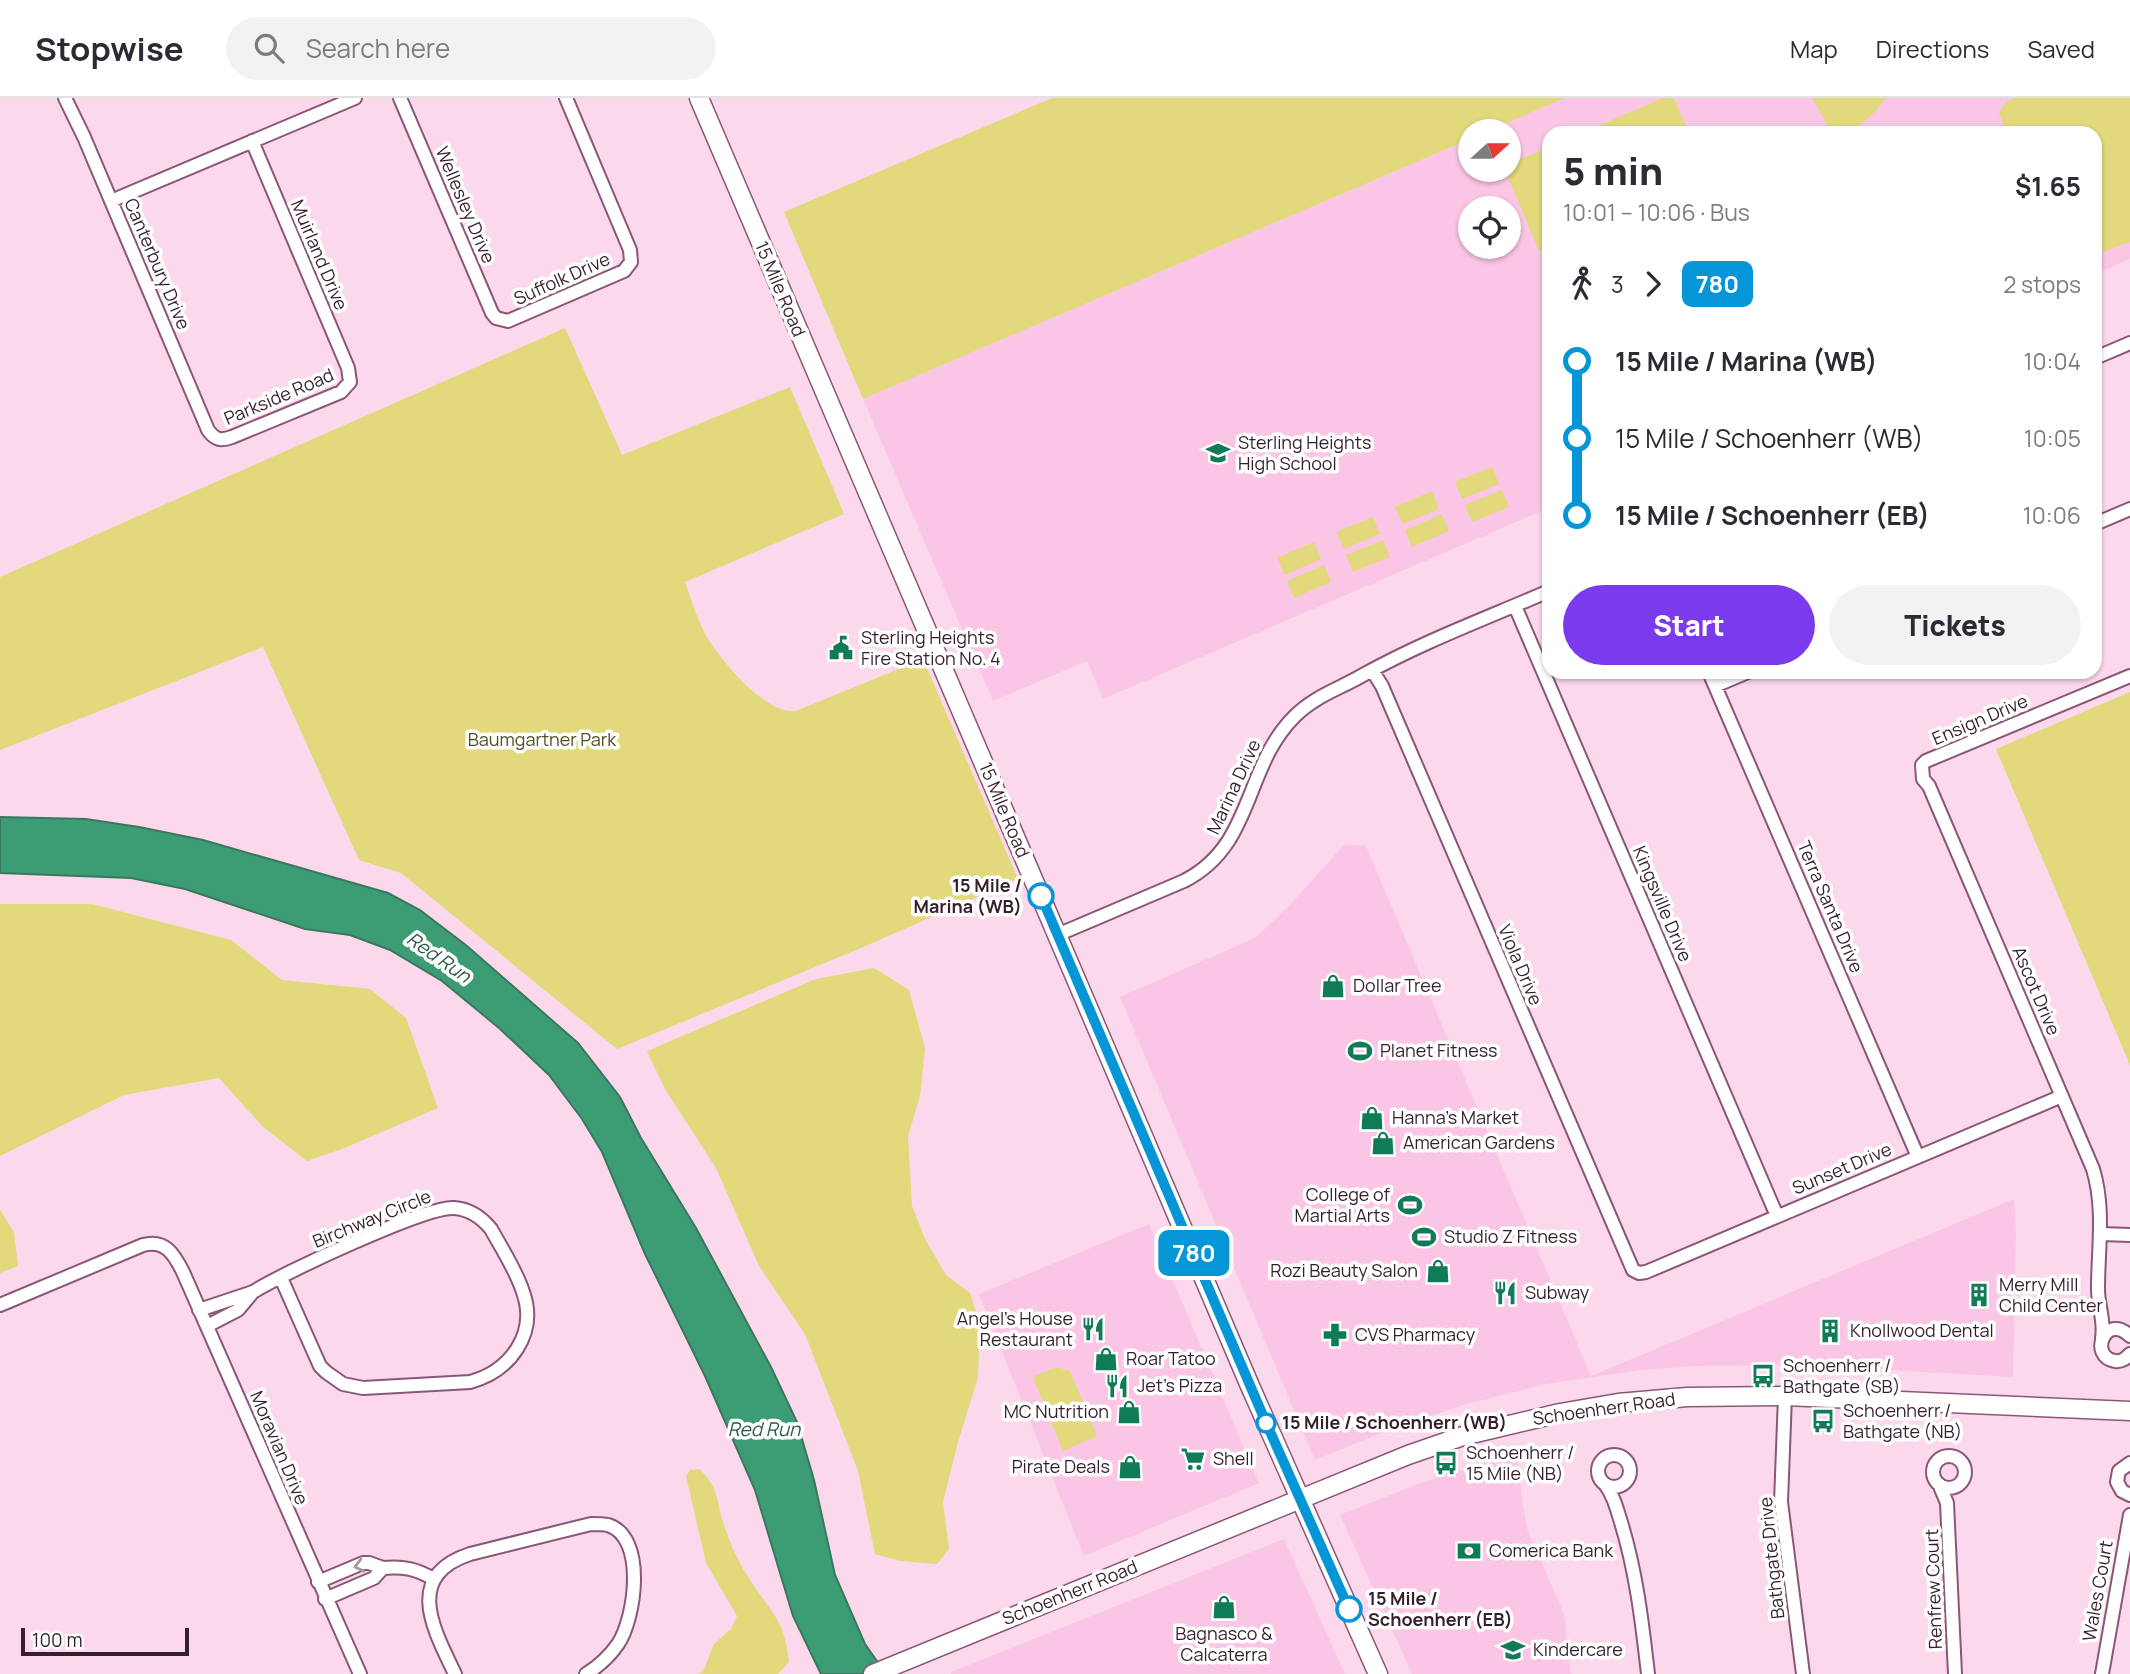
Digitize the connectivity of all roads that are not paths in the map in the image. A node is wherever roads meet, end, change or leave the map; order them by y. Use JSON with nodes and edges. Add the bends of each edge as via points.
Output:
{"nodes":[{"id":1,"x":65,"y":98,"type":"edge"},
{"id":2,"x":355,"y":98,"type":"edge"},
{"id":3,"x":400,"y":98,"type":"edge"},
{"id":4,"x":566,"y":98,"type":"edge"},
{"id":5,"x":699,"y":98,"type":"edge"},
{"id":6,"x":252,"y":141,"type":"junction"},
{"id":7,"x":111,"y":201,"type":"junction"},
{"id":8,"x":502,"y":320,"type":"joint"},
{"id":9,"x":2130,"y":343,"type":"edge"},
{"id":10,"x":2102,"y":355,"type":"edge"},
{"id":11,"x":350,"y":383,"type":"joint"},
{"id":12,"x":218,"y":440,"type":"joint"},
{"id":13,"x":2130,"y":509,"type":"edge"},
{"id":14,"x":2102,"y":521,"type":"edge"},
{"id":15,"x":1542,"y":594,"type":"edge"},
{"id":16,"x":1515,"y":606,"type":"junction"},
{"id":17,"x":1542,"y":669,"type":"edge"},
{"id":18,"x":1372,"y":670,"type":"junction"},
{"id":19,"x":2130,"y":676,"type":"edge"},
{"id":20,"x":1546,"y":679,"type":"edge"},
{"id":21,"x":1712,"y":679,"type":"edge"},
{"id":22,"x":1732,"y":679,"type":"edge"},
{"id":23,"x":1715,"y":686,"type":"junction"},
{"id":24,"x":1922,"y":765,"type":"joint"},
{"id":25,"x":1057,"y":935,"type":"junction"},
{"id":26,"x":2062,"y":1096,"type":"junction"},
{"id":27,"x":1917,"y":1157,"type":"junction"},
{"id":28,"x":1777,"y":1216,"type":"junction"},
{"id":29,"x":2101,"y":1234,"type":"junction"},
{"id":30,"x":2130,"y":1235,"type":"edge"},
{"id":31,"x":1636,"y":1272,"type":"joint"},
{"id":32,"x":281,"y":1278,"type":"junction"},
{"id":33,"x":253,"y":1292,"type":"junction"},
{"id":34,"x":0,"y":1305,"type":"edge"},
{"id":35,"x":199,"y":1310,"type":"junction"},
{"id":36,"x":2103,"y":1317,"type":"junction"},
{"id":37,"x":206,"y":1326,"type":"junction"},
{"id":38,"x":2114,"y":1329,"type":"junction"},
{"id":39,"x":2130,"y":1336,"type":"edge"},
{"id":40,"x":2102,"y":1338,"type":"junction"},
{"id":41,"x":2130,"y":1354,"type":"edge"},
{"id":42,"x":1785,"y":1396,"type":"junction"},
{"id":43,"x":2130,"y":1411,"type":"edge"},
{"id":44,"x":2130,"y":1463,"type":"edge"},
{"id":45,"x":1624,"y":1483,"type":"junction"},
{"id":46,"x":1605,"y":1484,"type":"junction"},
{"id":47,"x":1939,"y":1484,"type":"junction"},
{"id":48,"x":1958,"y":1485,"type":"junction"},
{"id":49,"x":2126,"y":1493,"type":"edge"},
{"id":50,"x":1299,"y":1500,"type":"junction"},
{"id":51,"x":1615,"y":1502,"type":"junction"},
{"id":52,"x":1947,"y":1503,"type":"junction"},
{"id":53,"x":2130,"y":1507,"type":"edge"},
{"id":54,"x":2130,"y":1515,"type":"edge"},
{"id":55,"x":383,"y":1568,"type":"junction"},
{"id":56,"x":434,"y":1579,"type":"junction"},
{"id":57,"x":318,"y":1582,"type":"junction"},
{"id":58,"x":325,"y":1599,"type":"junction"},
{"id":59,"x":360,"y":1674,"type":"edge"},
{"id":60,"x":455,"y":1674,"type":"edge"},
{"id":61,"x":586,"y":1674,"type":"edge"},
{"id":62,"x":873,"y":1674,"type":"edge"},
{"id":63,"x":1378,"y":1674,"type":"edge"},
{"id":64,"x":1648,"y":1674,"type":"edge"},
{"id":65,"x":1803,"y":1674,"type":"edge"},
{"id":66,"x":1955,"y":1674,"type":"edge"},
{"id":67,"x":2102,"y":1674,"type":"edge"}],
"edges":[{"from":1,"to":7,"type":"street","name":"Canterbury Drive"},
{"from":2,"to":6,"type":"street"},
{"from":3,"to":8,"type":"street","name":"Wellesley Drive","via":[[492,313]]},
{"from":4,"to":8,"type":"street","name":"Suffolk Drive","via":[[631,262],[624,271]]},
{"from":5,"to":25,"type":"main road","name":"15 Mile Road"},
{"from":6,"to":7,"type":"street"},
{"from":6,"to":11,"type":"street","name":"Muirland Drive","via":[[348,368]]},
{"from":7,"to":12,"type":"street","name":"Canterbury Drive","via":[[208,430]]},
{"from":9,"to":10,"type":"street"},
{"from":11,"to":12,"type":"street","name":"Parkside Road","via":[[341,391]]},
{"from":13,"to":14,"type":"street"},
{"from":15,"to":16,"type":"street","name":"Marina Drive"},
{"from":16,"to":17,"type":"street","name":"Kingsville Drive"},
{"from":16,"to":18,"type":"street","name":"Marina Drive"},
{"from":18,"to":25,"type":"street","name":"Marina Drive","via":[[1318,697],[1293,718],[1263,763],[1234,834],[1202,871]]},
{"from":18,"to":31,"type":"street","name":"Viola Drive","via":[[1630,1268]]},
{"from":19,"to":24,"type":"street","name":"Ensign Drive"},
{"from":20,"to":28,"type":"street","name":"Kingsville Drive"},
{"from":21,"to":23,"type":"street","name":"Terra Santa Drive"},
{"from":22,"to":23,"type":"street"},
{"from":23,"to":27,"type":"street","name":"Terra Santa Drive"},
{"from":24,"to":26,"type":"street","name":"Ascot Drive","via":[[1923,779]]},
{"from":25,"to":50,"type":"main road","name":"15 Mile Road"},
{"from":26,"to":27,"type":"street","name":"Sunset Drive"},
{"from":26,"to":29,"type":"street","name":"Ascot Drive","via":[[2099,1187]]},
{"from":27,"to":28,"type":"street","name":"Sunset Drive"},
{"from":28,"to":31,"type":"street","name":"Sunset Drive","via":[[1646,1272]]},
{"from":29,"to":30,"type":"street"},
{"from":29,"to":36,"type":"street","name":"Ascot Drive","via":[[2098,1294]]},
{"from":32,"to":32,"type":"street","name":"Birchway Circle","via":[[320,1366],[353,1387],[480,1379],[513,1357],[527,1318],[523,1290],[491,1229],[484,1220],[453,1208],[420,1216]]},
{"from":32,"to":33,"type":"street","name":"Birchway Circle"},
{"from":33,"to":35,"type":"street","name":"Birchway Circle"},
{"from":33,"to":37,"type":"street","name":"Birchway Circle","via":[[238,1310]]},
{"from":34,"to":35,"type":"street","name":"Moravian Drive","via":[[138,1246],[157,1243],[177,1260]]},
{"from":35,"to":37,"type":"street","name":"Moravian Drive"},
{"from":36,"to":38,"type":"street"},
{"from":36,"to":40,"type":"street","name":"Ascot Drive"},
{"from":37,"to":57,"type":"street","name":"Moravian Drive"},
{"from":38,"to":39,"type":"street"},
{"from":38,"to":40,"type":"street"},
{"from":40,"to":41,"type":"street","via":[[2101,1349],[2107,1358],[2118,1361]]},
{"from":42,"to":43,"type":"main road","name":"Schoenherr Road"},
{"from":42,"to":50,"type":"main road","name":"Schoenherr Road","via":[[1666,1399],[1560,1413],[1440,1443]]},
{"from":42,"to":65,"type":"street","name":"Bathgate Drive","via":[[1781,1502]]},
{"from":44,"to":49,"type":"street","via":[[2117,1476]]},
{"from":45,"to":46,"type":"street","via":[[1615,1487]]},
{"from":45,"to":46,"type":"street","via":[[1630,1475],[1629,1465],[1623,1457],[1612,1455],[1599,1464]]},
{"from":45,"to":51,"type":"street"},
{"from":46,"to":51,"type":"street"},
{"from":47,"to":48,"type":"street","via":[[1948,1488]]},
{"from":47,"to":48,"type":"street","via":[[1933,1475],[1935,1464],[1949,1456],[1964,1467]]},
{"from":47,"to":52,"type":"street","name":"Renfrew Court"},
{"from":48,"to":52,"type":"street","name":"Renfrew Court"},
{"from":49,"to":53,"type":"street"},
{"from":50,"to":62,"type":"main road","name":"Schoenherr Road"},
{"from":50,"to":63,"type":"main road","name":"15 Mile Road"},
{"from":51,"to":64,"type":"street","via":[[1635,1575]]},
{"from":52,"to":66,"type":"street","name":"Renfrew Court"},
{"from":54,"to":67,"type":"street","name":"Wales Court"},
{"from":55,"to":56,"type":"street","via":[[414,1568]]},
{"from":55,"to":57,"type":"street","one_way":true,"via":[[363,1563]]},
{"from":55,"to":58,"type":"street","via":[[374,1578]]},
{"from":56,"to":60,"type":"street","via":[[430,1619]]},
{"from":56,"to":61,"type":"street","via":[[451,1561],[470,1554],[580,1525],[609,1526],[621,1535],[631,1555],[635,1597],[619,1643]]},
{"from":57,"to":58,"type":"street","name":"Moravian Drive"},
{"from":58,"to":59,"type":"street","name":"Moravian Drive"}]}
